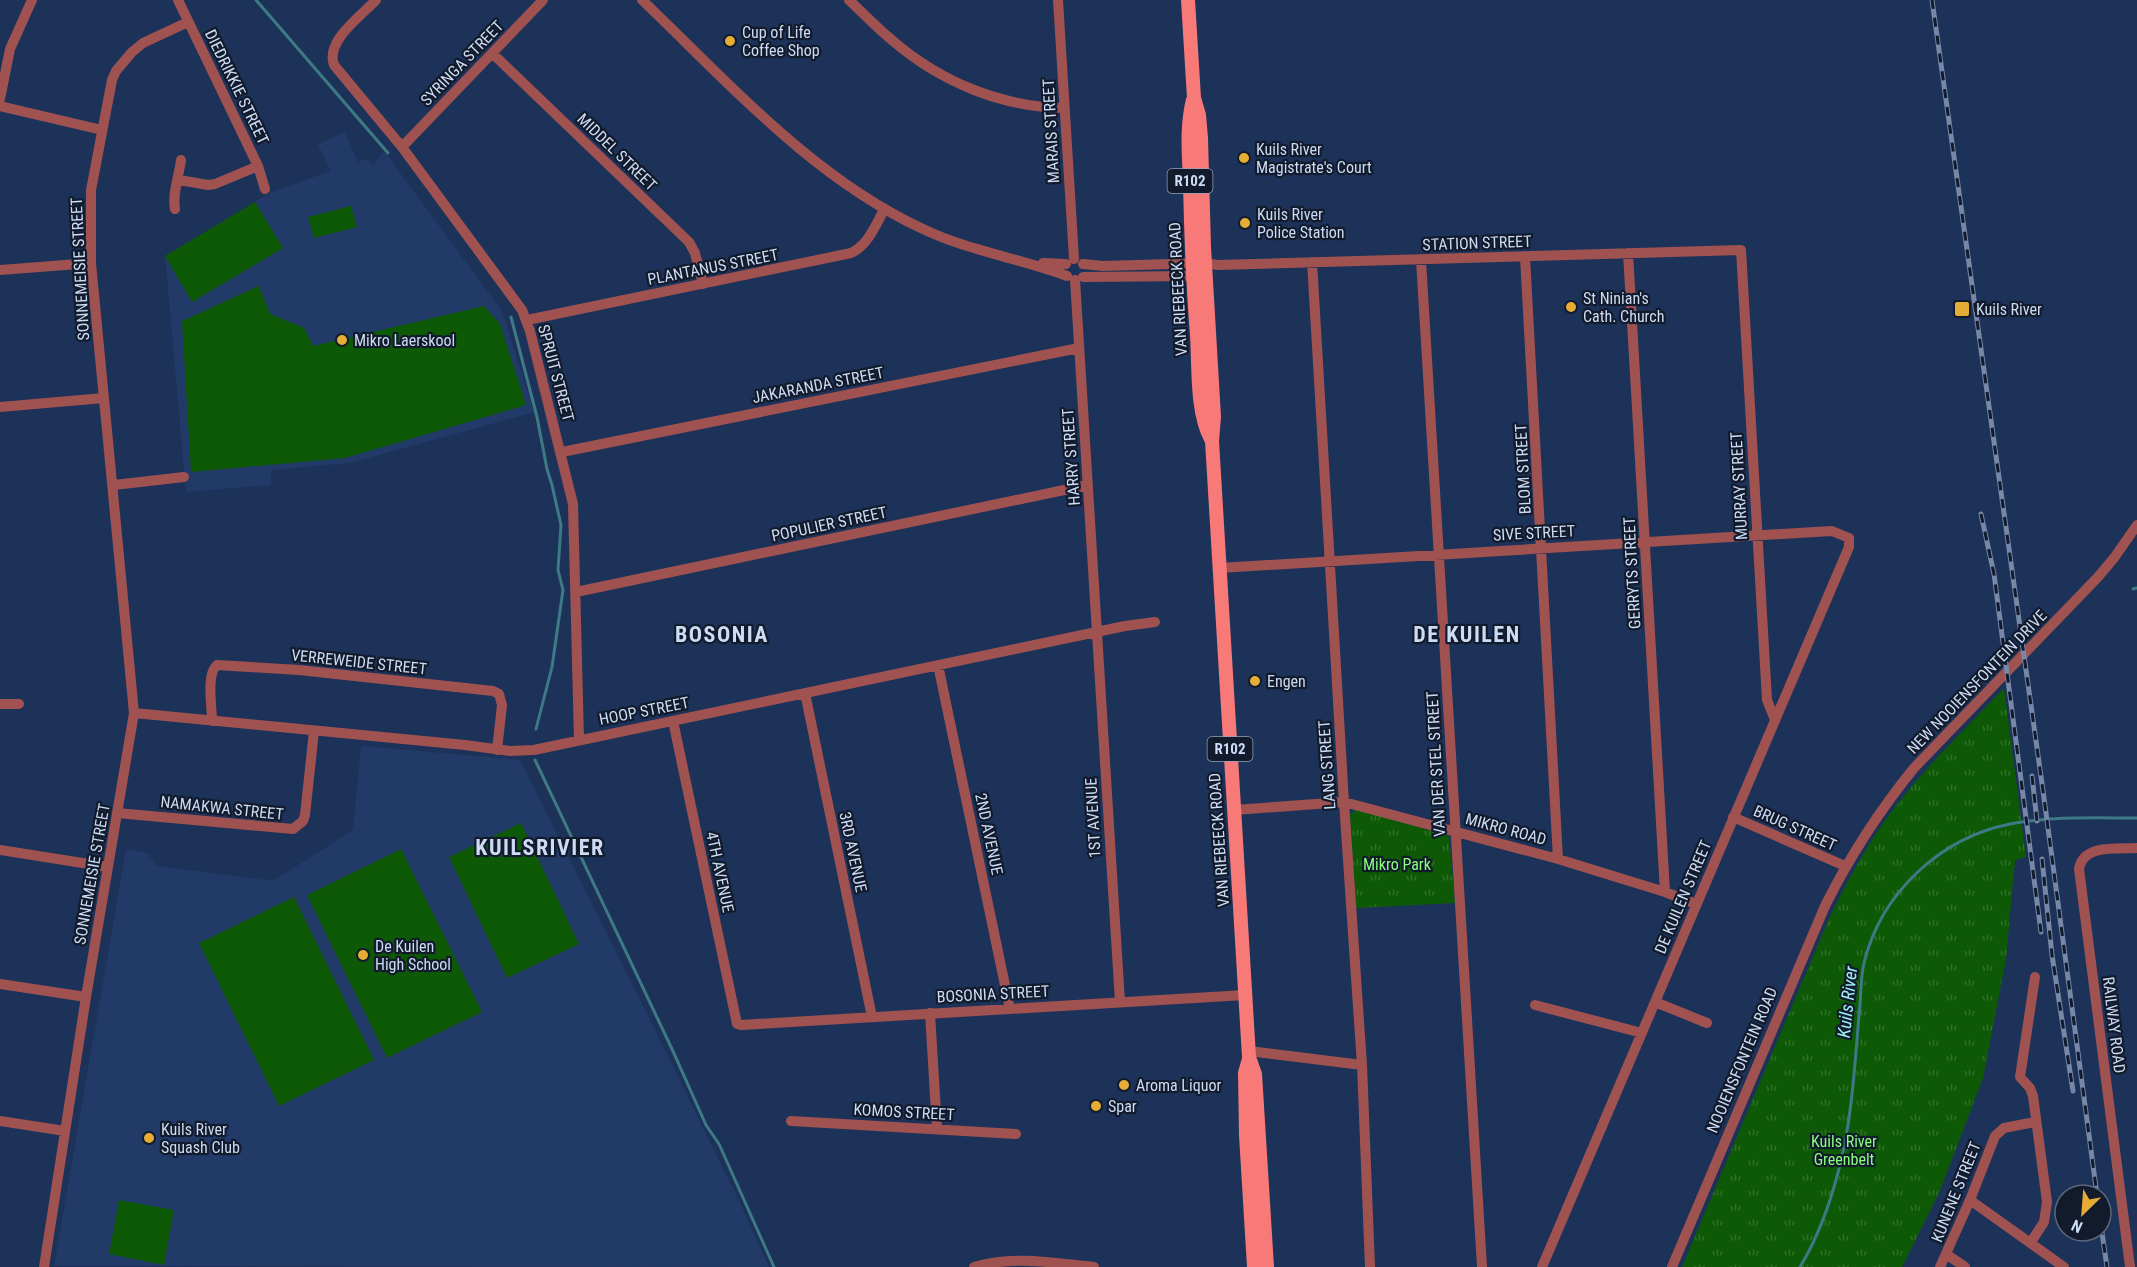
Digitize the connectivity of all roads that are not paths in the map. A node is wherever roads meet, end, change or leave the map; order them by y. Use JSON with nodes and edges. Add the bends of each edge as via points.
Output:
{"nodes":[{"id":1,"x":32,"y":0,"type":"edge"},
{"id":2,"x":178,"y":0,"type":"edge"},
{"id":3,"x":376,"y":0,"type":"edge"},
{"id":4,"x":543,"y":0,"type":"edge"},
{"id":5,"x":642,"y":0,"type":"edge"},
{"id":6,"x":849,"y":0,"type":"edge"},
{"id":7,"x":1058,"y":0,"type":"edge"},
{"id":8,"x":1188,"y":0,"type":"edge"},
{"id":9,"x":189,"y":22,"type":"junction"},
{"id":10,"x":492,"y":53,"type":"junction"},
{"id":11,"x":0,"y":99,"type":"edge"},
{"id":12,"x":0,"y":106,"type":"edge"},
{"id":13,"x":1064,"y":108,"type":"junction"},
{"id":14,"x":102,"y":130,"type":"junction"},
{"id":15,"x":402,"y":147,"type":"junction"},
{"id":16,"x":181,"y":160,"type":"dead end"},
{"id":17,"x":258,"y":166,"type":"junction"},
{"id":18,"x":178,"y":180,"type":"junction"},
{"id":19,"x":265,"y":189,"type":"dead end"},
{"id":20,"x":175,"y":209,"type":"dead end"},
{"id":21,"x":884,"y":210,"type":"junction"},
{"id":22,"x":1741,"y":250,"type":"joint"},
{"id":23,"x":1628,"y":253,"type":"junction"},
{"id":24,"x":1525,"y":256,"type":"junction"},
{"id":25,"x":1421,"y":260,"type":"junction"},
{"id":26,"x":1016,"y":261,"type":"junction"},
{"id":27,"x":1075,"y":262,"type":"junction"},
{"id":28,"x":1312,"y":262,"type":"junction"},
{"id":29,"x":91,"y":263,"type":"junction"},
{"id":30,"x":1202,"y":269,"type":"junction"},
{"id":31,"x":0,"y":270,"type":"edge"},
{"id":32,"x":1075,"y":278,"type":"junction"},
{"id":33,"x":703,"y":284,"type":"junction"},
{"id":34,"x":527,"y":320,"type":"junction"},
{"id":35,"x":1079,"y":348,"type":"junction"},
{"id":36,"x":104,"y":398,"type":"junction"},
{"id":37,"x":0,"y":407,"type":"edge"},
{"id":38,"x":562,"y":452,"type":"junction"},
{"id":39,"x":184,"y":477,"type":"dead end"},
{"id":40,"x":114,"y":485,"type":"junction"},
{"id":41,"x":1088,"y":485,"type":"junction"},
{"id":42,"x":2137,"y":525,"type":"edge"},
{"id":43,"x":1757,"y":534,"type":"junction"},
{"id":44,"x":1849,"y":538,"type":"joint"},
{"id":45,"x":1646,"y":542,"type":"junction"},
{"id":46,"x":1542,"y":547,"type":"junction"},
{"id":47,"x":1439,"y":554,"type":"junction"},
{"id":48,"x":1331,"y":560,"type":"junction"},
{"id":49,"x":1219,"y":568,"type":"junction"},
{"id":50,"x":576,"y":592,"type":"junction"},
{"id":51,"x":1155,"y":622,"type":"dead end"},
{"id":52,"x":1097,"y":632,"type":"junction"},
{"id":53,"x":938,"y":666,"type":"junction"},
{"id":54,"x":806,"y":693,"type":"junction"},
{"id":55,"x":0,"y":704,"type":"edge"},
{"id":56,"x":19,"y":704,"type":"dead end"},
{"id":57,"x":134,"y":713,"type":"junction"},
{"id":58,"x":1775,"y":720,"type":"junction"},
{"id":59,"x":212,"y":721,"type":"junction"},
{"id":60,"x":674,"y":721,"type":"junction"},
{"id":61,"x":314,"y":731,"type":"junction"},
{"id":62,"x":579,"y":739,"type":"junction"},
{"id":63,"x":497,"y":750,"type":"junction"},
{"id":64,"x":1344,"y":801,"type":"junction"},
{"id":65,"x":1234,"y":810,"type":"junction"},
{"id":66,"x":117,"y":813,"type":"junction"},
{"id":67,"x":1733,"y":817,"type":"junction"},
{"id":68,"x":1455,"y":831,"type":"junction"},
{"id":69,"x":2137,"y":848,"type":"edge"},
{"id":70,"x":0,"y":850,"type":"edge"},
{"id":71,"x":1558,"y":859,"type":"junction"},
{"id":72,"x":1845,"y":866,"type":"junction"},
{"id":73,"x":108,"y":867,"type":"junction"},
{"id":74,"x":1665,"y":892,"type":"junction"},
{"id":75,"x":1696,"y":904,"type":"junction"},
{"id":76,"x":2035,"y":977,"type":"dead end"},
{"id":77,"x":0,"y":984,"type":"edge"},
{"id":78,"x":1245,"y":994,"type":"junction"},
{"id":79,"x":86,"y":997,"type":"junction"},
{"id":80,"x":1120,"y":1002,"type":"junction"},
{"id":81,"x":1655,"y":1002,"type":"junction"},
{"id":82,"x":1535,"y":1005,"type":"dead end"},
{"id":83,"x":1010,"y":1009,"type":"junction"},
{"id":84,"x":930,"y":1013,"type":"junction"},
{"id":85,"x":872,"y":1017,"type":"junction"},
{"id":86,"x":1707,"y":1023,"type":"dead end"},
{"id":87,"x":741,"y":1025,"type":"joint"},
{"id":88,"x":1642,"y":1033,"type":"junction"},
{"id":89,"x":1249,"y":1054,"type":"junction"},
{"id":90,"x":1362,"y":1065,"type":"junction"},
{"id":91,"x":0,"y":1121,"type":"edge"},
{"id":92,"x":790,"y":1121,"type":"dead end"},
{"id":93,"x":2035,"y":1122,"type":"junction"},
{"id":94,"x":937,"y":1129,"type":"junction"},
{"id":95,"x":64,"y":1131,"type":"junction"},
{"id":96,"x":1016,"y":1134,"type":"dead end"},
{"id":97,"x":1970,"y":1200,"type":"junction"},
{"id":98,"x":2031,"y":1242,"type":"junction"},
{"id":99,"x":1946,"y":1254,"type":"junction"},
{"id":100,"x":44,"y":1267,"type":"edge"},
{"id":101,"x":975,"y":1267,"type":"edge"},
{"id":102,"x":1095,"y":1267,"type":"edge"},
{"id":103,"x":1254,"y":1267,"type":"edge"},
{"id":104,"x":1267,"y":1267,"type":"edge"},
{"id":105,"x":1370,"y":1267,"type":"edge"},
{"id":106,"x":1482,"y":1267,"type":"edge"},
{"id":107,"x":1542,"y":1267,"type":"edge"},
{"id":108,"x":1672,"y":1267,"type":"edge"},
{"id":109,"x":1940,"y":1267,"type":"edge"},
{"id":110,"x":1965,"y":1267,"type":"edge"},
{"id":111,"x":2064,"y":1267,"type":"edge"},
{"id":112,"x":2130,"y":1267,"type":"edge"}],
"edges":[{"from":1,"to":11,"type":"street","via":[[10,49]]},
{"from":2,"to":9,"type":"street","name":"DIEDRIKKIE STREET"},
{"from":3,"to":15,"type":"street","name":"SPRUIT STREET","via":[[340,37],[333,48],[333,61]]},
{"from":4,"to":10,"type":"street","name":"SYRINGA STREET"},
{"from":5,"to":21,"type":"street","via":[[787,137],[840,181]]},
{"from":6,"to":13,"type":"street","via":[[893,42],[961,86],[1026,106]]},
{"from":7,"to":13,"type":"street","name":"MARAIS STREET"},
{"from":8,"to":30,"type":"main road","name":"VAN RIEBEECK ROAD","number":"R102","via":[[1194,98],[1201,138]]},
{"from":9,"to":14,"type":"street","name":"SONNEMEISIE STREET","via":[[143,43],[123,62],[112,80]]},
{"from":9,"to":17,"type":"street","name":"DIEDRIKKIE STREET"},
{"from":10,"to":15,"type":"street","name":"SYRINGA STREET"},
{"from":10,"to":33,"type":"street","name":"MIDDEL STREET","via":[[689,242]]},
{"from":12,"to":14,"type":"street"},
{"from":13,"to":27,"type":"street","name":"MARAIS STREET"},
{"from":14,"to":29,"type":"street","name":"SONNEMEISIE STREET","via":[[91,190]]},
{"from":15,"to":34,"type":"street","name":"SPRUIT STREET"},
{"from":16,"to":18,"type":"street"},
{"from":17,"to":18,"type":"street","via":[[215,184]]},
{"from":17,"to":19,"type":"street","name":"DIEDRIKKIE STREET"},
{"from":18,"to":20,"type":"street"},
{"from":21,"to":26,"type":"street","via":[[970,248]]},
{"from":21,"to":33,"type":"street","name":"PLANTANUS STREET","via":[[859,250]]},
{"from":22,"to":23,"type":"street","name":"STATION STREET"},
{"from":22,"to":43,"type":"street","name":"MURRAY STREET"},
{"from":23,"to":24,"type":"street","name":"STATION STREET"},
{"from":23,"to":45,"type":"street","name":"GERRYTS STREET"},
{"from":24,"to":25,"type":"street","name":"STATION STREET"},
{"from":24,"to":46,"type":"street","name":"BLOM STREET"},
{"from":25,"to":28,"type":"street","name":"STATION STREET"},
{"from":25,"to":47,"type":"street","name":"VAN DER STEL STREET"},
{"from":26,"to":27,"type":"street"},
{"from":26,"to":32,"type":"street"},
{"from":27,"to":30,"type":"street"},
{"from":27,"to":32,"type":"street","via":[[1085,270]]},
{"from":27,"to":32,"type":"street","via":[[1065,270]]},
{"from":28,"to":30,"type":"street","name":"STATION STREET"},
{"from":28,"to":48,"type":"street","name":"LANG STREET"},
{"from":29,"to":31,"type":"street"},
{"from":29,"to":36,"type":"street","name":"SONNEMEISIE STREET"},
{"from":30,"to":32,"type":"street"},
{"from":30,"to":49,"type":"main road","name":"VAN RIEBEECK ROAD","number":"R102","via":[[1201,394],[1205,428],[1212,441]]},
{"from":32,"to":35,"type":"street","name":"HARRY STREET"},
{"from":33,"to":34,"type":"street","name":"PLANTANUS STREET"},
{"from":34,"to":38,"type":"street","name":"SPRUIT STREET"},
{"from":35,"to":38,"type":"street","name":"JAKARANDA STREET"},
{"from":35,"to":41,"type":"street","name":"HARRY STREET"},
{"from":36,"to":37,"type":"street"},
{"from":36,"to":40,"type":"street","name":"SONNEMEISIE STREET"},
{"from":38,"to":50,"type":"street","name":"SPRUIT STREET","via":[[573,504]]},
{"from":39,"to":40,"type":"street"},
{"from":40,"to":57,"type":"street","name":"SONNEMEISIE STREET"},
{"from":41,"to":50,"type":"street","name":"POPULIER STREET"},
{"from":41,"to":52,"type":"street","name":"HARRY STREET"},
{"from":42,"to":72,"type":"street","name":"NEW NOOIENSFONTEIN DRIVE","via":[[2109,565],[1914,768]]},
{"from":43,"to":44,"type":"street","name":"SIVE STREET","via":[[1832,531]]},
{"from":43,"to":45,"type":"street","name":"SIVE STREET"},
{"from":43,"to":58,"type":"street","name":"MURRAY STREET","via":[[1767,700]]},
{"from":44,"to":58,"type":"street","name":"DE KUILEN STREET","via":[[1849,547]]},
{"from":45,"to":46,"type":"street","name":"SIVE STREET"},
{"from":45,"to":74,"type":"street","name":"GERRYTS STREET"},
{"from":46,"to":47,"type":"street","name":"SIVE STREET"},
{"from":46,"to":71,"type":"street","name":"BLOM STREET"},
{"from":47,"to":48,"type":"street","name":"SIVE STREET"},
{"from":47,"to":68,"type":"street","name":"VAN DER STEL STREET"},
{"from":48,"to":49,"type":"street","name":"SIVE STREET"},
{"from":48,"to":64,"type":"street","name":"LANG STREET"},
{"from":49,"to":65,"type":"main road","name":"VAN RIEBEECK ROAD","number":"R102"},
{"from":50,"to":62,"type":"street","name":"SPRUIT STREET"},
{"from":51,"to":52,"type":"street","name":"HOOP STREET"},
{"from":52,"to":53,"type":"street","name":"HOOP STREET"},
{"from":52,"to":80,"type":"street","name":"1ST AVENUE"},
{"from":53,"to":54,"type":"street","name":"HOOP STREET"},
{"from":53,"to":83,"type":"street","name":"2ND AVENUE"},
{"from":54,"to":60,"type":"street","name":"HOOP STREET"},
{"from":54,"to":85,"type":"street","name":"3RD AVENUE"},
{"from":55,"to":56,"type":"street"},
{"from":57,"to":59,"type":"street","name":"HOOP STREET"},
{"from":57,"to":66,"type":"street","name":"SONNEMEISIE STREET"},
{"from":58,"to":67,"type":"street","name":"DE KUILEN STREET"},
{"from":59,"to":61,"type":"street","name":"HOOP STREET"},
{"from":59,"to":63,"type":"street","name":"VERREWEIDE STREET","via":[[211,678],[217,665],[299,670],[493,691],[499,694],[502,705]]},
{"from":60,"to":62,"type":"street","name":"HOOP STREET"},
{"from":60,"to":87,"type":"street","name":"4TH AVENUE","via":[[735,1020]]},
{"from":61,"to":63,"type":"street","name":"HOOP STREET"},
{"from":61,"to":66,"type":"street","name":"NAMAKWA STREET","via":[[305,815],[293,829]]},
{"from":62,"to":63,"type":"street","name":"HOOP STREET","via":[[534,750]]},
{"from":64,"to":65,"type":"street","name":"MIKRO ROAD"},
{"from":64,"to":68,"type":"street","name":"MIKRO ROAD"},
{"from":64,"to":90,"type":"street","name":"LANG STREET"},
{"from":65,"to":78,"type":"main road","name":"VAN RIEBEECK ROAD","number":"R102"},
{"from":66,"to":73,"type":"street","name":"SONNEMEISIE STREET"},
{"from":67,"to":72,"type":"street","name":"BRUG STREET"},
{"from":67,"to":75,"type":"street","name":"DE KUILEN STREET"},
{"from":68,"to":71,"type":"street","name":"MIKRO ROAD"},
{"from":68,"to":106,"type":"street","name":"VAN DER STEL STREET"},
{"from":69,"to":112,"type":"street","name":"RAILWAY ROAD","via":[[2096,851],[2082,859],[2079,869]]},
{"from":70,"to":73,"type":"street"},
{"from":71,"to":74,"type":"street","name":"MIKRO ROAD"},
{"from":72,"to":108,"type":"street","name":"NOOIENSFONTEIN ROAD","via":[[1791,983]]},
{"from":73,"to":79,"type":"street","name":"SONNEMEISIE STREET"},
{"from":74,"to":75,"type":"street","name":"MIKRO ROAD"},
{"from":75,"to":81,"type":"street","name":"DE KUILEN STREET"},
{"from":76,"to":93,"type":"street","via":[[2020,1077],[2031,1091]]},
{"from":77,"to":79,"type":"street"},
{"from":78,"to":80,"type":"street","name":"BOSONIA STREET"},
{"from":78,"to":89,"type":"main road","name":"VAN RIEBEECK ROAD","number":"R102"},
{"from":79,"to":95,"type":"street","name":"SONNEMEISIE STREET"},
{"from":80,"to":83,"type":"street","name":"BOSONIA STREET"},
{"from":81,"to":86,"type":"street"},
{"from":81,"to":88,"type":"street","name":"DE KUILEN STREET"},
{"from":82,"to":88,"type":"street"},
{"from":83,"to":84,"type":"street","name":"BOSONIA STREET"},
{"from":84,"to":85,"type":"street","name":"BOSONIA STREET"},
{"from":84,"to":94,"type":"street"},
{"from":85,"to":87,"type":"street","name":"BOSONIA STREET"},
{"from":88,"to":107,"type":"street","name":"DE KUILEN STREET"},
{"from":89,"to":90,"type":"street"},
{"from":89,"to":103,"type":"main road","name":"VAN RIEBEECK ROAD","number":"R102","via":[[1245,1073],[1246,1135]]},
{"from":89,"to":104,"type":"main road","name":"VAN RIEBEECK ROAD","number":"R102","via":[[1255,1074]]},
{"from":90,"to":105,"type":"street","name":"LANG STREET"},
{"from":91,"to":95,"type":"street"},
{"from":92,"to":94,"type":"street","name":"KOMOS STREET"},
{"from":93,"to":97,"type":"street","name":"KUNENE STREET","via":[[1998,1132]]},
{"from":93,"to":98,"type":"street","via":[[2047,1202],[2044,1222]]},
{"from":94,"to":96,"type":"street","name":"KOMOS STREET"},
{"from":95,"to":100,"type":"street","name":"SONNEMEISIE STREET"},
{"from":97,"to":98,"type":"street"},
{"from":97,"to":99,"type":"street","name":"KUNENE STREET"},
{"from":98,"to":111,"type":"street"},
{"from":99,"to":109,"type":"street","name":"KUNENE STREET"},
{"from":99,"to":110,"type":"street"},
{"from":101,"to":102,"type":"street","via":[[1015,1260]]}]}
